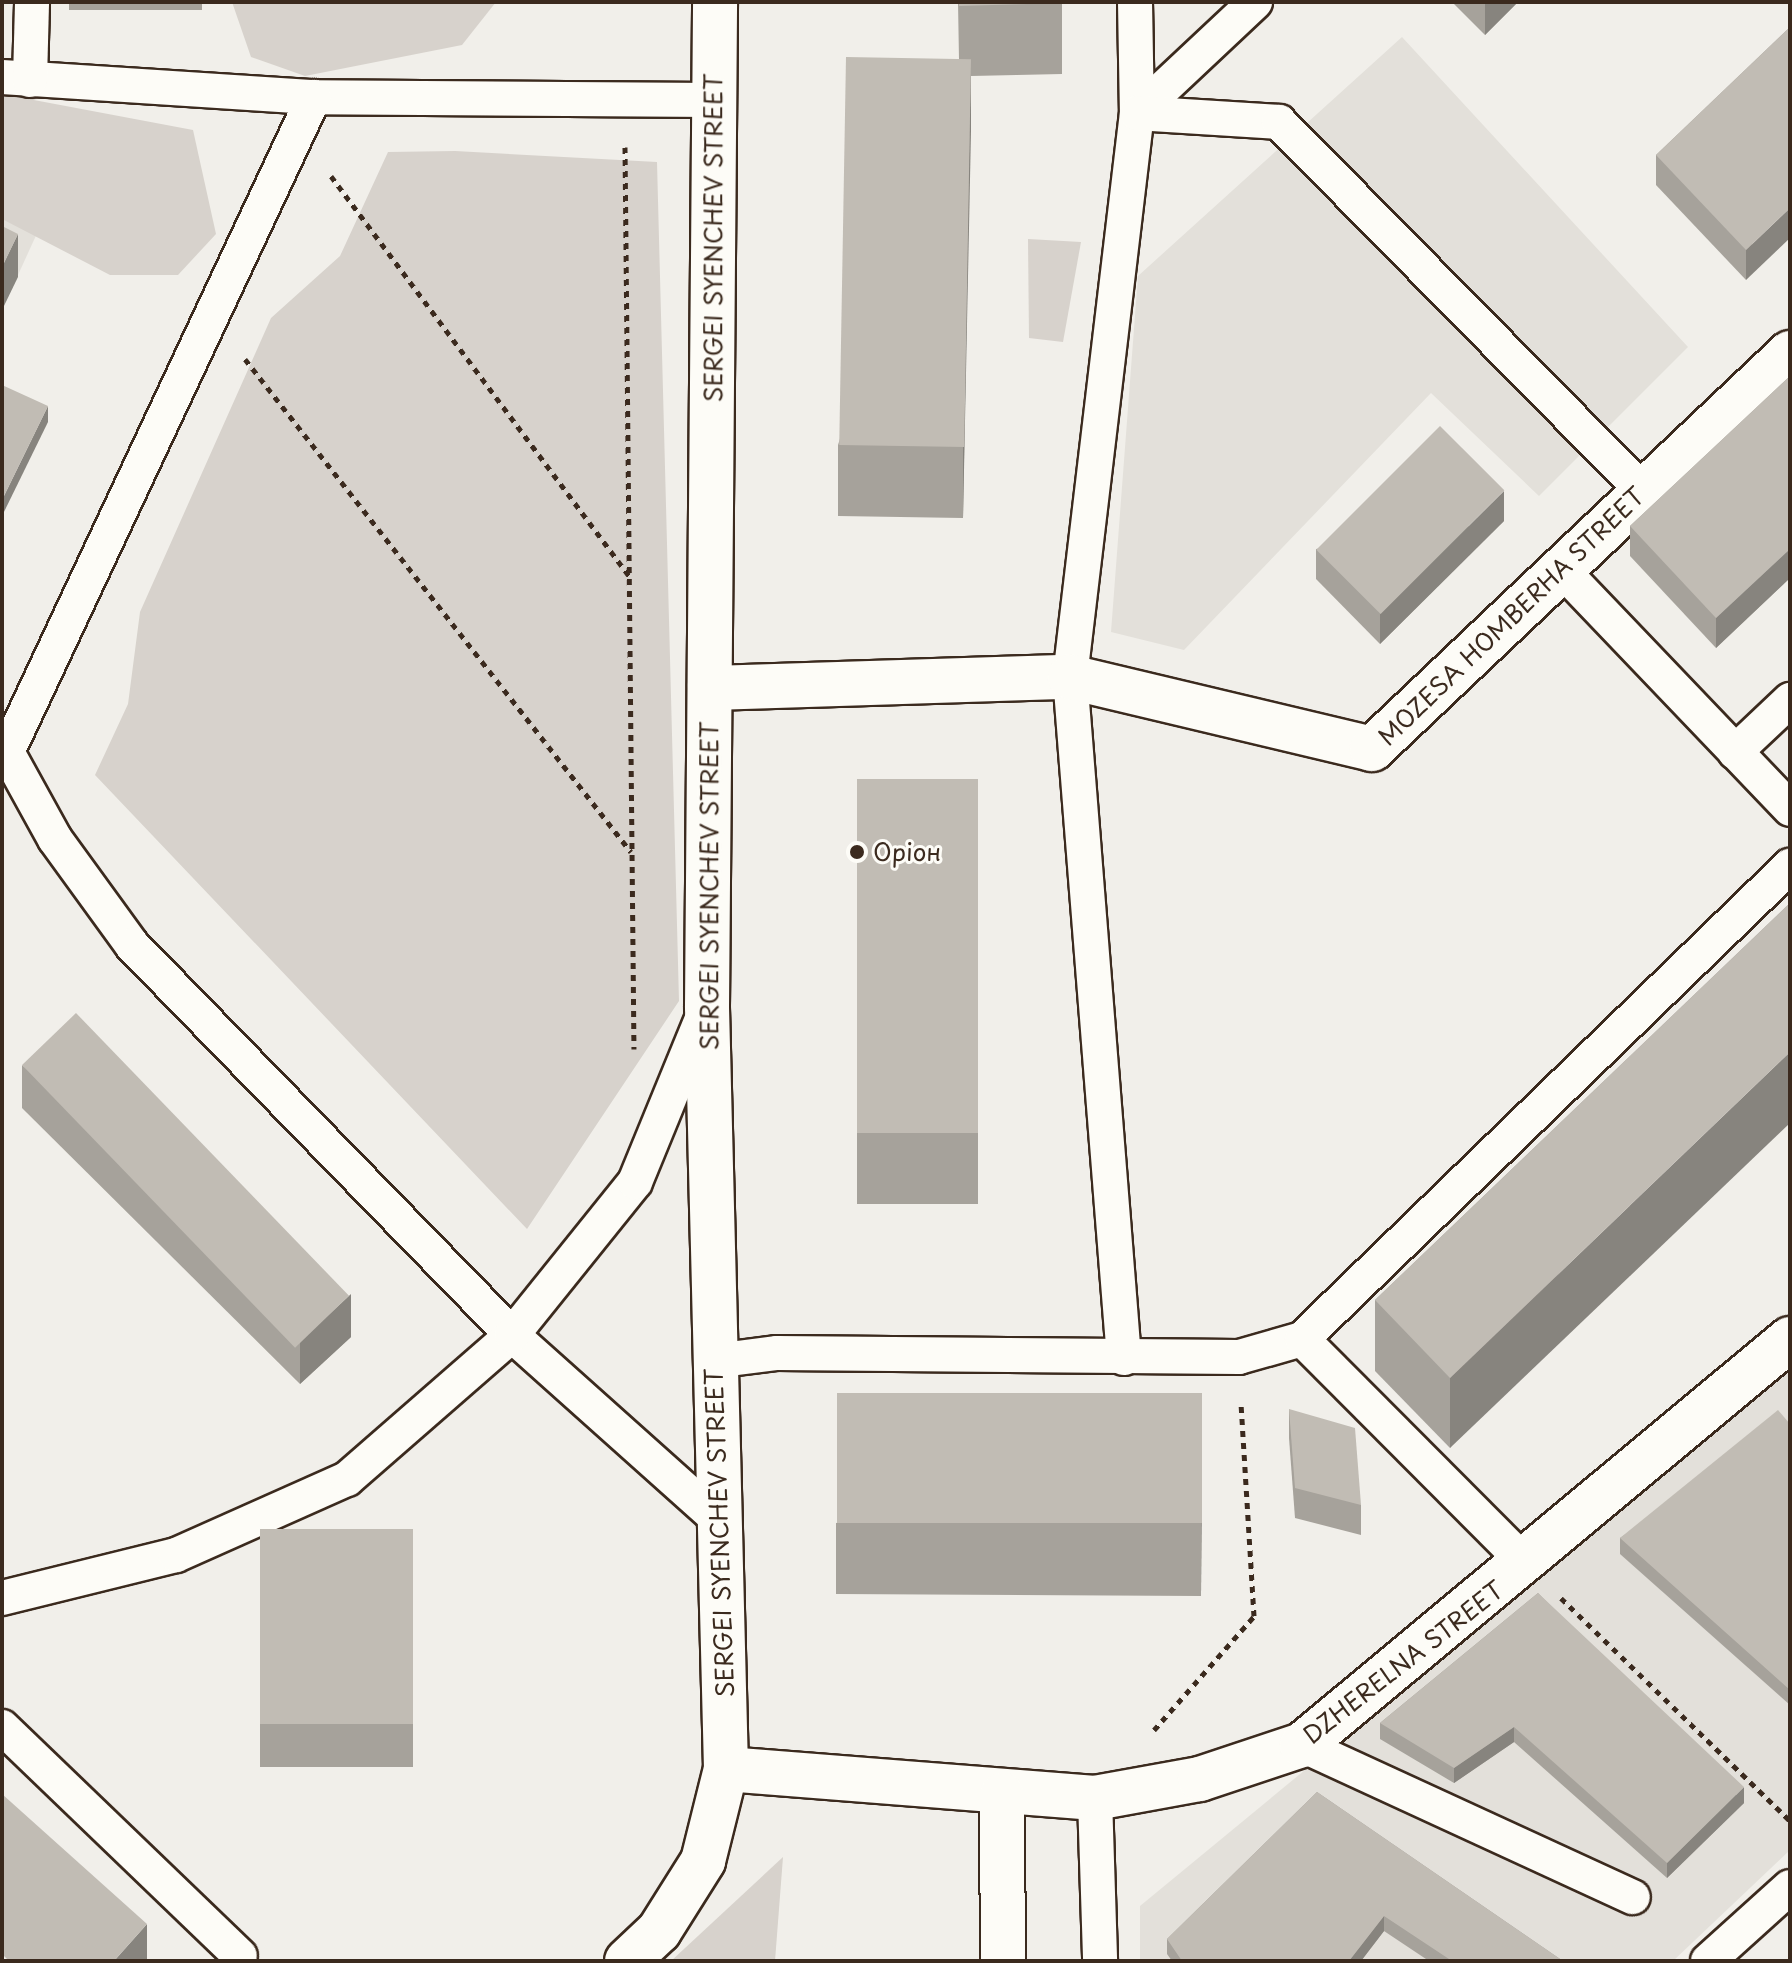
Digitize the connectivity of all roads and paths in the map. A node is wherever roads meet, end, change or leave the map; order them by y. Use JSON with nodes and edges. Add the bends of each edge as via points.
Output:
{"nodes":[{"id":1,"x":32,"y":2,"type":"edge"},
{"id":2,"x":715,"y":2,"type":"edge"},
{"id":3,"x":1135,"y":2,"type":"edge"},
{"id":4,"x":1255,"y":2,"type":"edge"},
{"id":5,"x":16,"y":78,"type":"edge"},
{"id":6,"x":314,"y":97,"type":"junction"},
{"id":7,"x":714,"y":100,"type":"junction"},
{"id":8,"x":624,"y":103,"type":"junction"},
{"id":9,"x":1137,"y":113,"type":"junction"},
{"id":10,"x":298,"y":132,"type":"junction"},
{"id":11,"x":211,"y":315,"type":"junction"},
{"id":12,"x":1790,"y":353,"type":"edge"},
{"id":13,"x":1643,"y":491,"type":"junction"},
{"id":14,"x":1561,"y":569,"type":"junction"},
{"id":15,"x":629,"y":577,"type":"junction"},
{"id":16,"x":1070,"y":677,"type":"junction"},
{"id":17,"x":710,"y":688,"type":"junction"},
{"id":18,"x":1790,"y":700,"type":"edge"},
{"id":19,"x":4,"y":751,"type":"edge"},
{"id":20,"x":1735,"y":752,"type":"junction"},
{"id":21,"x":1790,"y":809,"type":"edge"},
{"id":22,"x":631,"y":853,"type":"junction"},
{"id":23,"x":1790,"y":866,"type":"edge"},
{"id":24,"x":707,"y":1006,"type":"junction"},
{"id":25,"x":634,"y":1057,"type":"dead end"},
{"id":26,"x":512,"y":1335,"type":"junction"},
{"id":27,"x":1302,"y":1339,"type":"junction"},
{"id":28,"x":1790,"y":1339,"type":"edge"},
{"id":29,"x":1239,"y":1357,"type":"junction"},
{"id":30,"x":1124,"y":1358,"type":"junction"},
{"id":31,"x":714,"y":1361,"type":"junction"},
{"id":32,"x":718,"y":1519,"type":"junction"},
{"id":33,"x":1526,"y":1564,"type":"junction"},
{"id":34,"x":2,"y":1598,"type":"edge"},
{"id":35,"x":2,"y":1727,"type":"edge"},
{"id":36,"x":1302,"y":1745,"type":"junction"},
{"id":37,"x":726,"y":1769,"type":"junction"},
{"id":38,"x":1002,"y":1795,"type":"junction"},
{"id":39,"x":1095,"y":1798,"type":"junction"},
{"id":40,"x":1790,"y":1821,"type":"edge"},
{"id":41,"x":1633,"y":1897,"type":"dead end"},
{"id":42,"x":1786,"y":1898,"type":"edge"},
{"id":43,"x":240,"y":1956,"type":"dead end"},
{"id":44,"x":627,"y":1961,"type":"edge"},
{"id":45,"x":1003,"y":1961,"type":"edge"},
{"id":46,"x":1100,"y":1961,"type":"edge"},
{"id":47,"x":1708,"y":1961,"type":"edge"}],
"edges":[{"from":1,"to":5,"type":"lane"},
{"from":2,"to":7,"type":"street","name":"SERGEI SYENCHEV STREET"},
{"from":3,"to":9,"type":"lane"},
{"from":4,"to":9,"type":"lane"},
{"from":5,"to":6,"type":"lane"},
{"from":6,"to":8,"type":"lane"},
{"from":6,"to":10,"type":"lane"},
{"from":7,"to":8,"type":"lane"},
{"from":7,"to":17,"type":"street","name":"SERGEI SYENCHEV STREET"},
{"from":8,"to":15,"type":"path"},
{"from":9,"to":13,"type":"lane","via":[[1279,122]]},
{"from":9,"to":16,"type":"lane"},
{"from":10,"to":11,"type":"lane"},
{"from":10,"to":15,"type":"path"},
{"from":11,"to":19,"type":"lane"},
{"from":11,"to":22,"type":"path"},
{"from":12,"to":13,"type":"street","name":"MOZESA HOMBERHA STREET"},
{"from":13,"to":14,"type":"street","name":"MOZESA HOMBERHA STREET"},
{"from":14,"to":16,"type":"street","name":"MOZESA HOMBERHA STREET","via":[[1372,749]]},
{"from":14,"to":20,"type":"lane"},
{"from":15,"to":22,"type":"path"},
{"from":16,"to":17,"type":"street","name":"MOZESA HOMBERHA STREET"},
{"from":16,"to":30,"type":"lane"},
{"from":17,"to":24,"type":"street","name":"SERGEI SYENCHEV STREET"},
{"from":18,"to":20,"type":"lane"},
{"from":19,"to":26,"type":"lane","via":[[55,839],[132,945]]},
{"from":20,"to":21,"type":"lane"},
{"from":22,"to":25,"type":"path"},
{"from":23,"to":27,"type":"lane"},
{"from":24,"to":26,"type":"lane","via":[[635,1182]]},
{"from":24,"to":31,"type":"street","name":"SERGEI SYENCHEV STREET"},
{"from":26,"to":32,"type":"lane"},
{"from":26,"to":34,"type":"lane","via":[[347,1479],[176,1555]]},
{"from":27,"to":29,"type":"lane"},
{"from":27,"to":33,"type":"lane"},
{"from":28,"to":33,"type":"street","name":"DZHERELNA STREET"},
{"from":29,"to":30,"type":"lane"},
{"from":29,"to":39,"type":"path","via":[[1254,1616]]},
{"from":30,"to":31,"type":"lane","via":[[777,1353]]},
{"from":31,"to":32,"type":"street","name":"SERGEI SYENCHEV STREET"},
{"from":32,"to":37,"type":"street","name":"SERGEI SYENCHEV STREET"},
{"from":33,"to":36,"type":"street","name":"DZHERELNA STREET"},
{"from":33,"to":40,"type":"path"},
{"from":35,"to":43,"type":"lane"},
{"from":36,"to":39,"type":"street","name":"DZHERELNA STREET","via":[[1200,1779]]},
{"from":36,"to":41,"type":"lane"},
{"from":37,"to":38,"type":"street","name":"DZHERELNA STREET"},
{"from":37,"to":44,"type":"street","via":[[703,1861],[659,1931]]},
{"from":38,"to":39,"type":"street","name":"DZHERELNA STREET"},
{"from":38,"to":45,"type":"street"},
{"from":39,"to":46,"type":"lane"},
{"from":42,"to":47,"type":"lane"}]}
